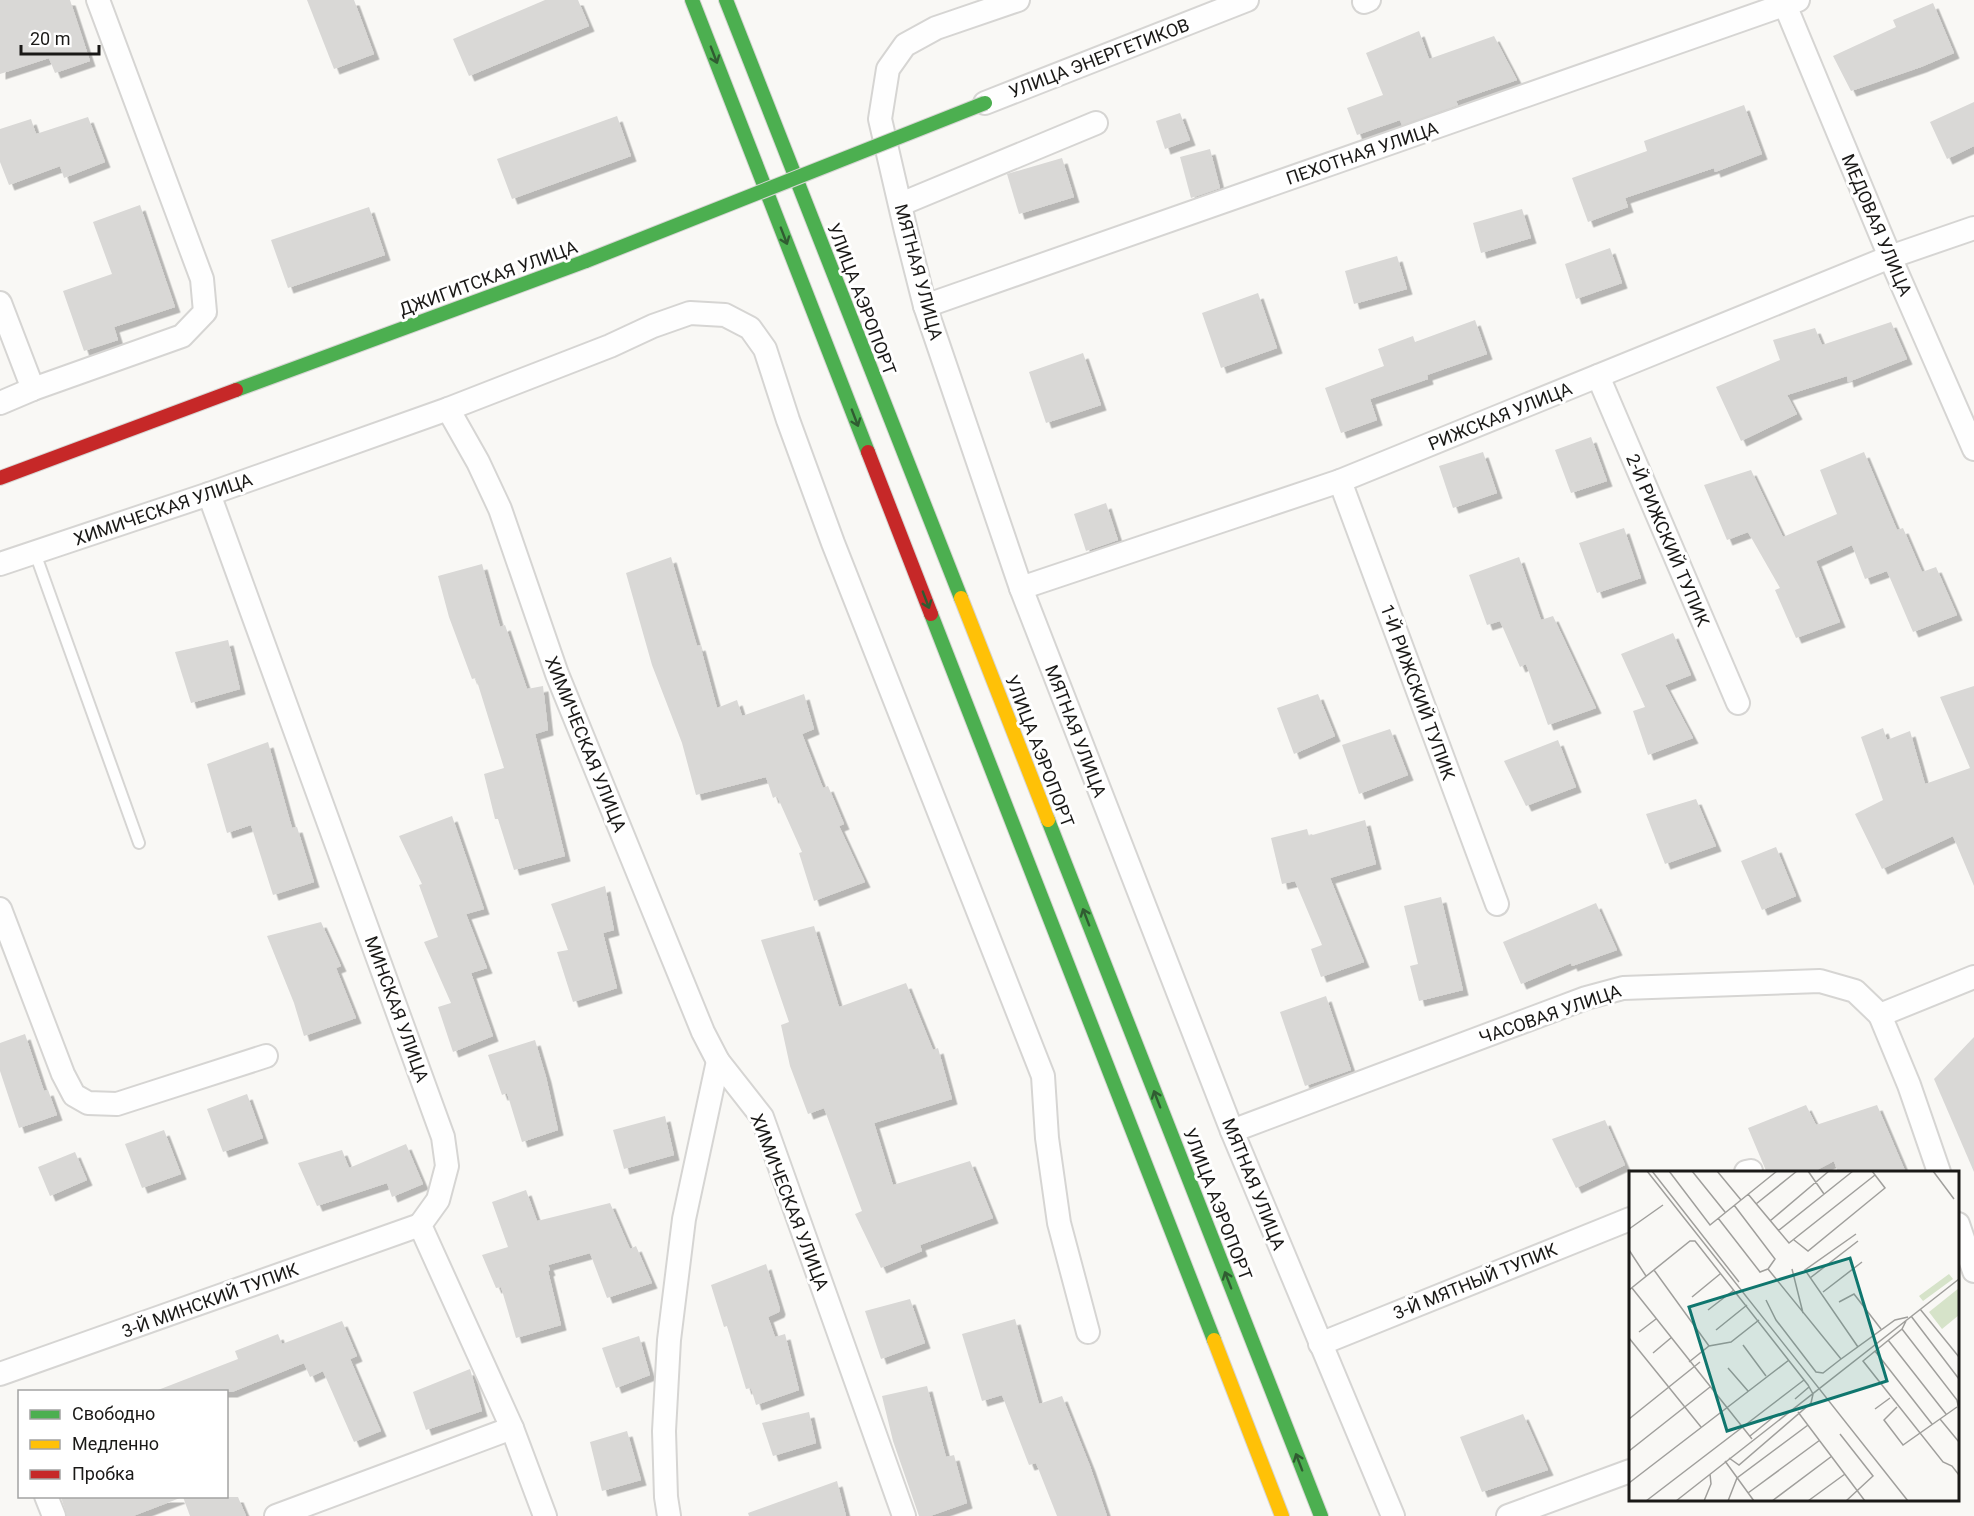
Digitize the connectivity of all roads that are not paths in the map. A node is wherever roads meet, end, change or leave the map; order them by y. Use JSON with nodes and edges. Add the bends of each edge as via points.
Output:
{"nodes":[{"id":1,"x":98,"y":0,"type":"edge"},
{"id":2,"x":692,"y":0,"type":"edge"},
{"id":3,"x":726,"y":0,"type":"edge"},
{"id":4,"x":1018,"y":0,"type":"edge"},
{"id":5,"x":1247,"y":0,"type":"edge"},
{"id":6,"x":1789,"y":2,"type":"edge"},
{"id":7,"x":985,"y":104,"type":"joint"},
{"id":8,"x":1096,"y":123,"type":"dead end"},
{"id":9,"x":901,"y":204,"type":"junction"},
{"id":10,"x":1974,"y":228,"type":"edge"},
{"id":11,"x":1890,"y":257,"type":"junction"},
{"id":12,"x":0,"y":303,"type":"edge"},
{"id":13,"x":925,"y":306,"type":"junction"},
{"id":14,"x":1598,"y":376,"type":"junction"},
{"id":15,"x":33,"y":389,"type":"junction"},
{"id":16,"x":0,"y":402,"type":"edge"},
{"id":17,"x":448,"y":409,"type":"junction"},
{"id":18,"x":1974,"y":448,"type":"edge"},
{"id":19,"x":0,"y":478,"type":"edge"},
{"id":20,"x":1340,"y":481,"type":"junction"},
{"id":21,"x":209,"y":494,"type":"junction"},
{"id":22,"x":35,"y":553,"type":"junction"},
{"id":23,"x":0,"y":564,"type":"edge"},
{"id":24,"x":1021,"y":588,"type":"junction"},
{"id":25,"x":1738,"y":703,"type":"dead end"},
{"id":26,"x":139,"y":843,"type":"dead end"},
{"id":27,"x":1497,"y":904,"type":"dead end"},
{"id":28,"x":0,"y":909,"type":"edge"},
{"id":29,"x":1974,"y":976,"type":"edge"},
{"id":30,"x":1880,"y":1015,"type":"junction"},
{"id":31,"x":267,"y":1056,"type":"dead end"},
{"id":32,"x":718,"y":1061,"type":"junction"},
{"id":33,"x":1232,"y":1131,"type":"junction"},
{"id":34,"x":1939,"y":1171,"type":"edge"},
{"id":35,"x":1629,"y":1219,"type":"edge"},
{"id":36,"x":420,"y":1225,"type":"junction"},
{"id":37,"x":1959,"y":1227,"type":"edge"},
{"id":38,"x":1974,"y":1271,"type":"edge"},
{"id":39,"x":1088,"y":1332,"type":"dead end"},
{"id":40,"x":1320,"y":1344,"type":"junction"},
{"id":41,"x":0,"y":1374,"type":"edge"},
{"id":42,"x":512,"y":1428,"type":"junction"},
{"id":43,"x":1629,"y":1471,"type":"edge"},
{"id":44,"x":46,"y":1498,"type":"edge"},
{"id":45,"x":54,"y":1516,"type":"edge"},
{"id":46,"x":276,"y":1516,"type":"edge"},
{"id":47,"x":544,"y":1516,"type":"edge"},
{"id":48,"x":669,"y":1516,"type":"edge"},
{"id":49,"x":904,"y":1516,"type":"edge"},
{"id":50,"x":1282,"y":1516,"type":"edge"},
{"id":51,"x":1321,"y":1516,"type":"edge"},
{"id":52,"x":1393,"y":1516,"type":"edge"},
{"id":53,"x":1508,"y":1516,"type":"edge"}],
"edges":[{"from":1,"to":15,"type":"street","via":[[202,279],[204,312],[182,336]]},
{"from":2,"to":50,"type":"main road","one_way":true},
{"from":51,"to":3,"type":"main road","name":"УЛИЦА АЭРОПОРТ","one_way":true},
{"from":4,"to":9,"type":"street","name":"МЯТНАЯ УЛИЦА","via":[[936,28],[905,45],[888,69],[880,119]]},
{"from":5,"to":7,"type":"street","name":"УЛИЦА ЭНЕРГЕТИКОВ"},
{"from":6,"to":11,"type":"street","name":"МЕДОВАЯ УЛИЦА"},
{"from":6,"to":13,"type":"street","name":"ПЕХОТНАЯ УЛИЦА"},
{"from":7,"to":19,"type":"main road","name":"ДЖИГИТСКАЯ УЛИЦА","bridge":true,"via":[[586,261]]},
{"from":8,"to":9,"type":"street"},
{"from":9,"to":13,"type":"street","name":"МЯТНАЯ УЛИЦА"},
{"from":10,"to":11,"type":"street","name":"РИЖСКАЯ УЛИЦА"},
{"from":11,"to":14,"type":"street","name":"РИЖСКАЯ УЛИЦА"},
{"from":11,"to":18,"type":"street","name":"МЕДОВАЯ УЛИЦА"},
{"from":12,"to":15,"type":"street"},
{"from":13,"to":24,"type":"street","name":"МЯТНАЯ УЛИЦА"},
{"from":14,"to":20,"type":"street","name":"РИЖСКАЯ УЛИЦА"},
{"from":14,"to":25,"type":"street","name":"2-Й РИЖСКИЙ ТУПИК"},
{"from":15,"to":16,"type":"street"},
{"from":17,"to":21,"type":"street","name":"ХИМИЧЕСКАЯ УЛИЦА"},
{"from":17,"to":32,"type":"street","name":"ХИМИЧЕСКАЯ УЛИЦА","via":[[500,509],[556,674]]},
{"from":17,"to":39,"type":"street","via":[[690,314],[725,315],[750,328],[765,349],[833,543],[1043,1076],[1059,1223]]},
{"from":20,"to":24,"type":"street","name":"РИЖСКАЯ УЛИЦА"},
{"from":20,"to":27,"type":"street","name":"1-Й РИЖСКИЙ ТУПИК"},
{"from":21,"to":22,"type":"street","name":"ХИМИЧЕСКАЯ УЛИЦА"},
{"from":21,"to":36,"type":"street","name":"МИНСКАЯ УЛИЦА","via":[[444,1137],[447,1166],[438,1200]]},
{"from":22,"to":23,"type":"street","name":"ХИМИЧЕСКАЯ УЛИЦА"},
{"from":22,"to":26,"type":"lane"},
{"from":24,"to":33,"type":"street","name":"МЯТНАЯ УЛИЦА"},
{"from":28,"to":31,"type":"street","via":[[63,1074],[74,1095],[88,1103],[117,1104]]},
{"from":29,"to":30,"type":"street"},
{"from":30,"to":33,"type":"street","name":"ЧАСОВАЯ УЛИЦА","via":[[1855,992],[1820,981],[1623,988],[1586,998]]},
{"from":30,"to":34,"type":"street"},
{"from":32,"to":48,"type":"street","via":[[684,1219],[669,1340],[664,1431]]},
{"from":32,"to":49,"type":"street","name":"ХИМИЧЕСКАЯ УЛИЦА","via":[[762,1117]]},
{"from":33,"to":40,"type":"street","name":"МЯТНАЯ УЛИЦА"},
{"from":35,"to":40,"type":"street","name":"3-Й МЯТНЫЙ ТУПИК"},
{"from":36,"to":41,"type":"street","name":"3-Й МИНСКИЙ ТУПИК"},
{"from":36,"to":42,"type":"street"},
{"from":37,"to":38,"type":"street"},
{"from":40,"to":52,"type":"street","name":"МЯТНАЯ УЛИЦА"},
{"from":42,"to":46,"type":"street"},
{"from":42,"to":47,"type":"street"},
{"from":43,"to":53,"type":"street"},
{"from":44,"to":45,"type":"street"}]}
